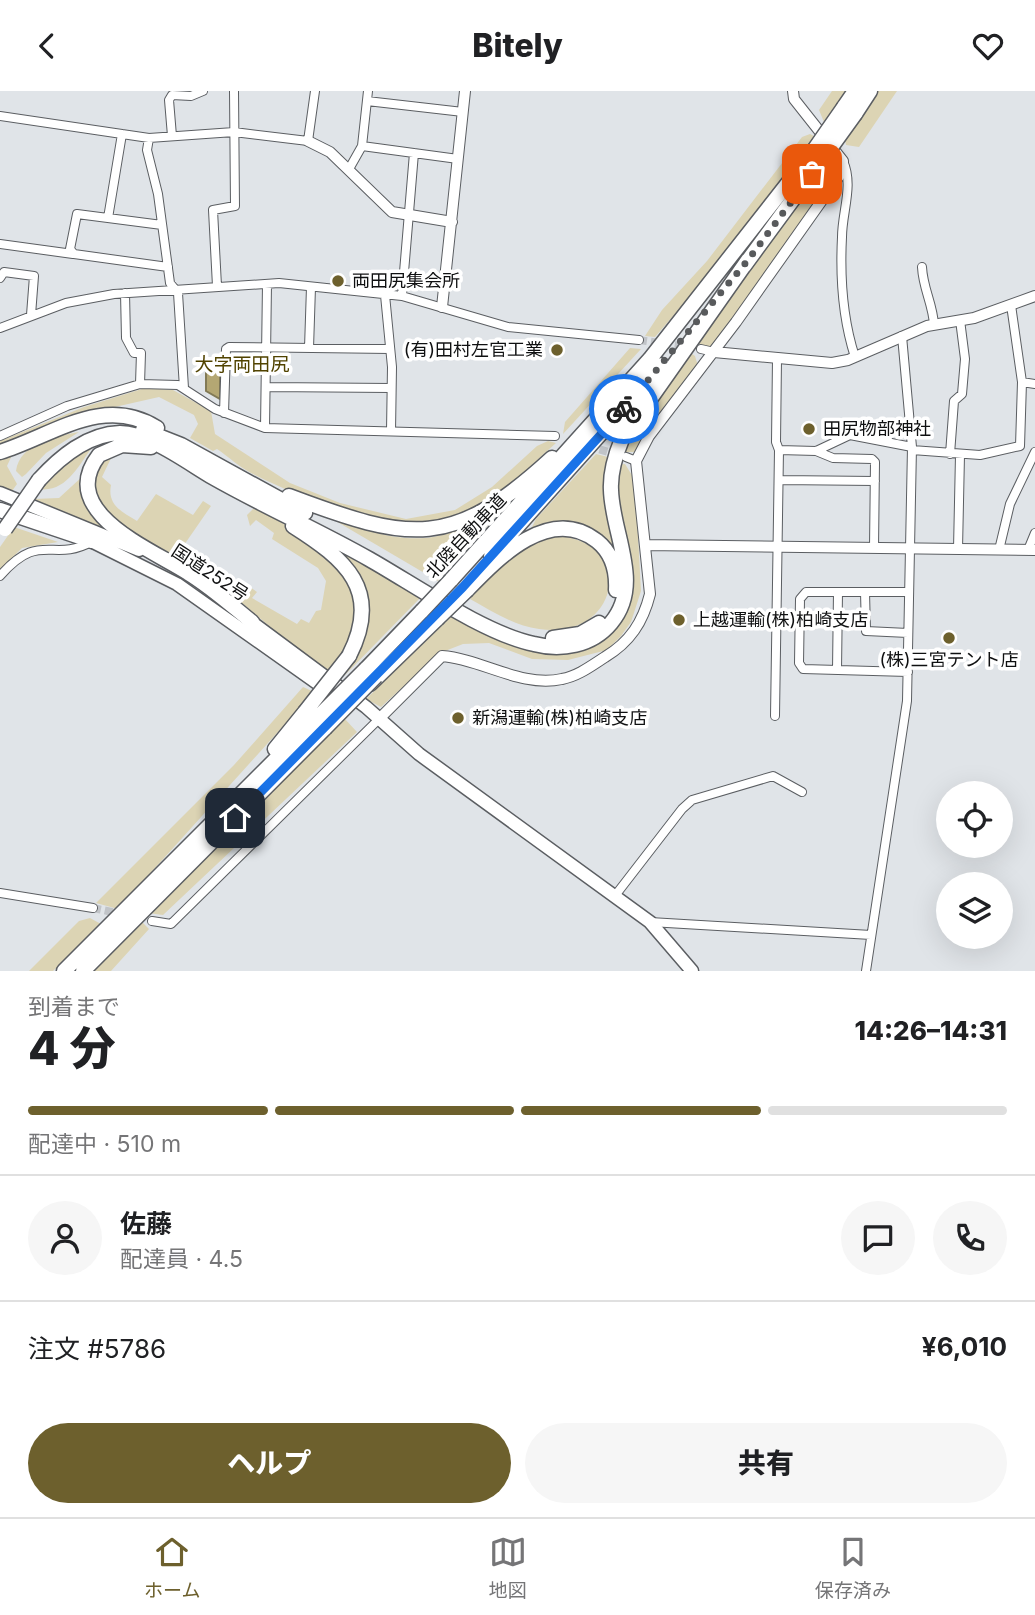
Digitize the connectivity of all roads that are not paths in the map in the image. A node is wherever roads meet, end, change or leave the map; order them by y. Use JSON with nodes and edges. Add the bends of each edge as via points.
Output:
{"nodes":[{"id":1,"x":203,"y":91,"type":"edge"},
{"id":2,"x":234,"y":91,"type":"edge"},
{"id":3,"x":315,"y":91,"type":"edge"},
{"id":4,"x":368,"y":91,"type":"edge"},
{"id":5,"x":465,"y":91,"type":"edge"},
{"id":6,"x":793,"y":91,"type":"edge"},
{"id":7,"x":855,"y":91,"type":"edge"},
{"id":8,"x":870,"y":91,"type":"edge"},
{"id":9,"x":367,"y":101,"type":"junction"},
{"id":10,"x":849,"y":110,"type":"junction"},
{"id":11,"x":463,"y":112,"type":"junction"},
{"id":12,"x":0,"y":116,"type":"edge"},
{"id":13,"x":234,"y":132,"type":"junction"},
{"id":14,"x":122,"y":134,"type":"junction"},
{"id":15,"x":172,"y":136,"type":"junction"},
{"id":16,"x":149,"y":138,"type":"junction"},
{"id":17,"x":308,"y":141,"type":"junction"},
{"id":18,"x":362,"y":146,"type":"junction"},
{"id":19,"x":414,"y":153,"type":"junction"},
{"id":20,"x":819,"y":153,"type":"junction"},
{"id":21,"x":458,"y":159,"type":"junction"},
{"id":22,"x":843,"y":161,"type":"junction"},
{"id":23,"x":349,"y":169,"type":"junction"},
{"id":24,"x":407,"y":216,"type":"junction"},
{"id":25,"x":108,"y":218,"type":"junction"},
{"id":26,"x":452,"y":222,"type":"junction"},
{"id":27,"x":162,"y":225,"type":"junction"},
{"id":28,"x":0,"y":244,"type":"edge"},
{"id":29,"x":74,"y":254,"type":"junction"},
{"id":30,"x":748,"y":260,"type":"junction"},
{"id":31,"x":168,"y":267,"type":"junction"},
{"id":32,"x":922,"y":267,"type":"dead end"},
{"id":33,"x":0,"y":278,"type":"edge"},
{"id":34,"x":267,"y":284,"type":"junction"},
{"id":35,"x":217,"y":286,"type":"junction"},
{"id":36,"x":311,"y":287,"type":"junction"},
{"id":37,"x":173,"y":288,"type":"junction"},
{"id":38,"x":125,"y":293,"type":"junction"},
{"id":39,"x":386,"y":295,"type":"junction"},
{"id":40,"x":402,"y":296,"type":"junction"},
{"id":41,"x":1035,"y":296,"type":"edge"},
{"id":42,"x":1011,"y":305,"type":"junction"},
{"id":43,"x":442,"y":307,"type":"junction"},
{"id":44,"x":692,"y":309,"type":"junction"},
{"id":45,"x":31,"y":315,"type":"junction"},
{"id":46,"x":960,"y":320,"type":"junction"},
{"id":47,"x":934,"y":325,"type":"junction"},
{"id":48,"x":0,"y":328,"type":"edge"},
{"id":49,"x":902,"y":336,"type":"junction"},
{"id":50,"x":639,"y":340,"type":"tunnel mouth"},
{"id":51,"x":266,"y":348,"type":"junction"},
{"id":52,"x":309,"y":348,"type":"junction"},
{"id":53,"x":390,"y":349,"type":"junction"},
{"id":54,"x":702,"y":349,"type":"tunnel mouth"},
{"id":55,"x":714,"y":352,"type":"junction"},
{"id":56,"x":855,"y":357,"type":"junction"},
{"id":57,"x":777,"y":359,"type":"junction"},
{"id":58,"x":1022,"y":382,"type":"junction"},
{"id":59,"x":140,"y":384,"type":"junction"},
{"id":60,"x":1035,"y":384,"type":"edge"},
{"id":61,"x":266,"y":387,"type":"junction"},
{"id":62,"x":184,"y":388,"type":"junction"},
{"id":63,"x":391,"y":388,"type":"junction"},
{"id":64,"x":225,"y":413,"type":"junction"},
{"id":65,"x":0,"y":427,"type":"edge"},
{"id":66,"x":265,"y":428,"type":"junction"},
{"id":67,"x":15,"y":430,"type":"junction"},
{"id":68,"x":391,"y":431,"type":"junction"},
{"id":69,"x":0,"y":436,"type":"edge"},
{"id":70,"x":555,"y":436,"type":"dead end"},
{"id":71,"x":1020,"y":446,"type":"junction"},
{"id":72,"x":912,"y":449,"type":"junction"},
{"id":73,"x":779,"y":450,"type":"junction"},
{"id":74,"x":1035,"y":450,"type":"edge"},
{"id":75,"x":178,"y":451,"type":"junction"},
{"id":76,"x":816,"y":451,"type":"junction"},
{"id":77,"x":0,"y":452,"type":"edge"},
{"id":78,"x":950,"y":454,"type":"junction"},
{"id":79,"x":960,"y":455,"type":"junction"},
{"id":80,"x":626,"y":457,"type":"tunnel mouth"},
{"id":81,"x":636,"y":461,"type":"junction"},
{"id":82,"x":779,"y":480,"type":"junction"},
{"id":83,"x":875,"y":481,"type":"junction"},
{"id":84,"x":242,"y":486,"type":"junction"},
{"id":85,"x":0,"y":493,"type":"edge"},
{"id":86,"x":0,"y":507,"type":"edge"},
{"id":87,"x":2,"y":530,"type":"edge"},
{"id":88,"x":1035,"y":533,"type":"edge"},
{"id":89,"x":92,"y":541,"type":"junction"},
{"id":90,"x":645,"y":545,"type":"junction"},
{"id":91,"x":779,"y":548,"type":"junction"},
{"id":92,"x":874,"y":548,"type":"junction"},
{"id":93,"x":912,"y":548,"type":"junction"},
{"id":94,"x":958,"y":549,"type":"junction"},
{"id":95,"x":999,"y":550,"type":"junction"},
{"id":96,"x":1032,"y":550,"type":"edge"},
{"id":97,"x":0,"y":576,"type":"edge"},
{"id":98,"x":460,"y":586,"type":"junction"},
{"id":99,"x":838,"y":592,"type":"junction"},
{"id":100,"x":865,"y":592,"type":"junction"},
{"id":101,"x":909,"y":593,"type":"junction"},
{"id":102,"x":252,"y":622,"type":"junction"},
{"id":103,"x":908,"y":633,"type":"junction"},
{"id":104,"x":837,"y":670,"type":"junction"},
{"id":105,"x":908,"y":672,"type":"junction"},
{"id":106,"x":373,"y":674,"type":"junction"},
{"id":107,"x":775,"y":716,"type":"dead end"},
{"id":108,"x":315,"y":720,"type":"junction"},
{"id":109,"x":378,"y":720,"type":"junction"},
{"id":110,"x":802,"y":792,"type":"dead end"},
{"id":111,"x":0,"y":893,"type":"edge"},
{"id":112,"x":614,"y":897,"type":"junction"},
{"id":113,"x":93,"y":908,"type":"tunnel mouth"},
{"id":114,"x":152,"y":921,"type":"dead end"},
{"id":115,"x":650,"y":922,"type":"junction"},
{"id":116,"x":871,"y":935,"type":"junction"},
{"id":117,"x":64,"y":971,"type":"edge"},
{"id":118,"x":82,"y":971,"type":"edge"},
{"id":119,"x":692,"y":971,"type":"edge"},
{"id":120,"x":866,"y":971,"type":"edge"}],
"edges":[{"from":1,"to":15,"type":"street","via":[[172,95]]},
{"from":2,"to":13,"type":"street"},
{"from":3,"to":17,"type":"street"},
{"from":4,"to":9,"type":"street"},
{"from":5,"to":11,"type":"street"},
{"from":6,"to":22,"type":"street","via":[[794,99]]},
{"from":7,"to":10,"type":"highway","name":"北陸自動車道"},
{"from":8,"to":10,"type":"highway","name":"北陸自動車道"},
{"from":9,"to":11,"type":"street"},
{"from":9,"to":18,"type":"street"},
{"from":10,"to":20,"type":"highway","name":"北陸自動車道","bridge":true},
{"from":11,"to":21,"type":"street"},
{"from":12,"to":14,"type":"street"},
{"from":13,"to":15,"type":"street"},
{"from":13,"to":17,"type":"street"},
{"from":13,"to":35,"type":"street","via":[[235,206],[212,210]]},
{"from":14,"to":16,"type":"street"},
{"from":14,"to":25,"type":"street"},
{"from":15,"to":16,"type":"street"},
{"from":16,"to":27,"type":"street","via":[[147,150]]},
{"from":17,"to":23,"type":"street"},
{"from":18,"to":19,"type":"street"},
{"from":18,"to":23,"type":"street"},
{"from":19,"to":21,"type":"street"},
{"from":19,"to":24,"type":"street"},
{"from":20,"to":30,"type":"highway","name":"北陸自動車道"},
{"from":20,"to":44,"type":"highway","name":"北陸自動車道"},
{"from":21,"to":26,"type":"street"},
{"from":22,"to":55,"type":"street","via":[[842,172],[822,204]]},
{"from":22,"to":56,"type":"street","via":[[849,174],[842,237],[846,318]]},
{"from":23,"to":24,"type":"street","via":[[380,203]]},
{"from":24,"to":26,"type":"street"},
{"from":24,"to":40,"type":"street"},
{"from":25,"to":27,"type":"street"},
{"from":25,"to":29,"type":"street","via":[[75,216],[70,249]]},
{"from":26,"to":43,"type":"street"},
{"from":27,"to":31,"type":"street"},
{"from":28,"to":29,"type":"street"},
{"from":29,"to":31,"type":"street"},
{"from":30,"to":84,"type":"highway","via":[[629,426],[616,452],[611,490],[624,559],[624,595],[612,622],[587,642],[555,647],[510,637]]},
{"from":30,"to":98,"type":"highway","name":"北陸自動車道","via":[[612,423]]},
{"from":31,"to":37,"type":"street"},
{"from":32,"to":47,"type":"street"},
{"from":33,"to":45,"type":"street","via":[[4,272],[34,276]]},
{"from":34,"to":35,"type":"street"},
{"from":34,"to":36,"type":"street"},
{"from":34,"to":51,"type":"street"},
{"from":35,"to":37,"type":"street"},
{"from":36,"to":39,"type":"street"},
{"from":36,"to":52,"type":"street"},
{"from":37,"to":38,"type":"street"},
{"from":37,"to":62,"type":"street","via":[[178,293]]},
{"from":38,"to":45,"type":"street","via":[[66,303]]},
{"from":38,"to":59,"type":"street","via":[[126,338],[134,353],[141,353]]},
{"from":39,"to":40,"type":"street"},
{"from":39,"to":53,"type":"street"},
{"from":40,"to":43,"type":"street"},
{"from":41,"to":42,"type":"street"},
{"from":42,"to":46,"type":"street"},
{"from":42,"to":58,"type":"street"},
{"from":43,"to":50,"type":"street","via":[[508,327]]},
{"from":44,"to":84,"type":"highway","via":[[557,454],[498,502],[459,524],[423,531],[382,526]]},
{"from":44,"to":98,"type":"highway","name":"北陸自動車道"},
{"from":45,"to":48,"type":"street"},
{"from":46,"to":47,"type":"street"},
{"from":46,"to":78,"type":"street","via":[[965,359],[962,394],[954,401]]},
{"from":47,"to":49,"type":"street"},
{"from":49,"to":56,"type":"street"},
{"from":49,"to":72,"type":"street"},
{"from":51,"to":52,"type":"street"},
{"from":51,"to":61,"type":"street"},
{"from":51,"to":64,"type":"street","via":[[226,349]]},
{"from":52,"to":53,"type":"street"},
{"from":53,"to":63,"type":"street"},
{"from":54,"to":55,"type":"street"},
{"from":55,"to":57,"type":"street"},
{"from":55,"to":81,"type":"street","via":[[649,436]]},
{"from":56,"to":57,"type":"street","via":[[818,364]]},
{"from":57,"to":73,"type":"street"},
{"from":58,"to":60,"type":"street"},
{"from":58,"to":71,"type":"street"},
{"from":59,"to":62,"type":"street"},
{"from":59,"to":67,"type":"street","via":[[67,406]]},
{"from":61,"to":63,"type":"street"},
{"from":61,"to":66,"type":"street"},
{"from":62,"to":64,"type":"street"},
{"from":63,"to":68,"type":"street"},
{"from":64,"to":66,"type":"street"},
{"from":65,"to":67,"type":"street"},
{"from":66,"to":68,"type":"street"},
{"from":67,"to":69,"type":"street"},
{"from":68,"to":70,"type":"street"},
{"from":71,"to":74,"type":"street"},
{"from":71,"to":79,"type":"street"},
{"from":72,"to":76,"type":"street","via":[[850,435]]},
{"from":72,"to":78,"type":"street"},
{"from":72,"to":93,"type":"street"},
{"from":73,"to":76,"type":"street"},
{"from":73,"to":82,"type":"street"},
{"from":74,"to":95,"type":"street","via":[[1010,504]]},
{"from":75,"to":77,"type":"highway","via":[[139,419],[103,415]]},
{"from":75,"to":84,"type":"highway"},
{"from":75,"to":87,"type":"highway","via":[[141,429],[103,429],[70,444],[36,478]]},
{"from":75,"to":102,"type":"highway","via":[[142,445],[105,450],[88,477],[92,503],[113,527],[191,575]]},
{"from":76,"to":83,"type":"street","via":[[833,458],[872,459]]},
{"from":78,"to":79,"type":"street"},
{"from":79,"to":94,"type":"street"},
{"from":80,"to":81,"type":"street"},
{"from":81,"to":90,"type":"street"},
{"from":82,"to":83,"type":"street"},
{"from":82,"to":91,"type":"street"},
{"from":83,"to":92,"type":"street"},
{"from":84,"to":98,"type":"highway","via":[[528,634],[561,638],[590,629],[610,609],[617,580],[613,562],[596,541],[560,529],[514,546]]},
{"from":84,"to":108,"type":"highway","bridge":true,"via":[[324,547],[349,570],[359,587],[359,635]]},
{"from":85,"to":102,"type":"highway","name":"国道252号","via":[[141,551]]},
{"from":86,"to":89,"type":"highway"},
{"from":88,"to":96,"type":"street"},
{"from":89,"to":97,"type":"street","via":[[72,549],[29,551]]},
{"from":89,"to":109,"type":"highway","name":"国道252号","via":[[177,584],[317,684]]},
{"from":90,"to":91,"type":"street"},
{"from":90,"to":109,"type":"street","via":[[650,594],[646,611],[627,641],[611,654],[560,680],[517,676],[442,656]]},
{"from":91,"to":92,"type":"street"},
{"from":91,"to":107,"type":"street"},
{"from":92,"to":93,"type":"street"},
{"from":93,"to":94,"type":"street"},
{"from":93,"to":101,"type":"street"},
{"from":94,"to":95,"type":"street"},
{"from":95,"to":96,"type":"street"},
{"from":98,"to":106,"type":"highway","name":"北陸自動車道","bridge":true},
{"from":99,"to":100,"type":"street"},
{"from":99,"to":104,"type":"street"},
{"from":99,"to":104,"type":"street","via":[[806,592],[800,599],[800,667]]},
{"from":100,"to":101,"type":"street"},
{"from":100,"to":103,"type":"street","via":[[866,631]]},
{"from":101,"to":103,"type":"street"},
{"from":102,"to":109,"type":"highway","name":"国道252号"},
{"from":103,"to":105,"type":"street"},
{"from":104,"to":105,"type":"street"},
{"from":105,"to":116,"type":"street"},
{"from":106,"to":108,"type":"highway","name":"北陸自動車道","bridge":true},
{"from":106,"to":108,"type":"highway","name":"北陸自動車道","bridge":true,"via":[[360,692]]},
{"from":108,"to":117,"type":"highway","name":"北陸自動車道"},
{"from":108,"to":118,"type":"highway","name":"北陸自動車道"},
{"from":109,"to":112,"type":"highway","name":"国道252号"},
{"from":109,"to":114,"type":"street","via":[[170,924]]},
{"from":110,"to":112,"type":"street","via":[[773,776],[692,800]]},
{"from":111,"to":113,"type":"street"},
{"from":112,"to":115,"type":"highway","name":"国道252号"},
{"from":115,"to":116,"type":"street"},
{"from":115,"to":119,"type":"highway","name":"国道252号"},
{"from":116,"to":120,"type":"street"}]}
